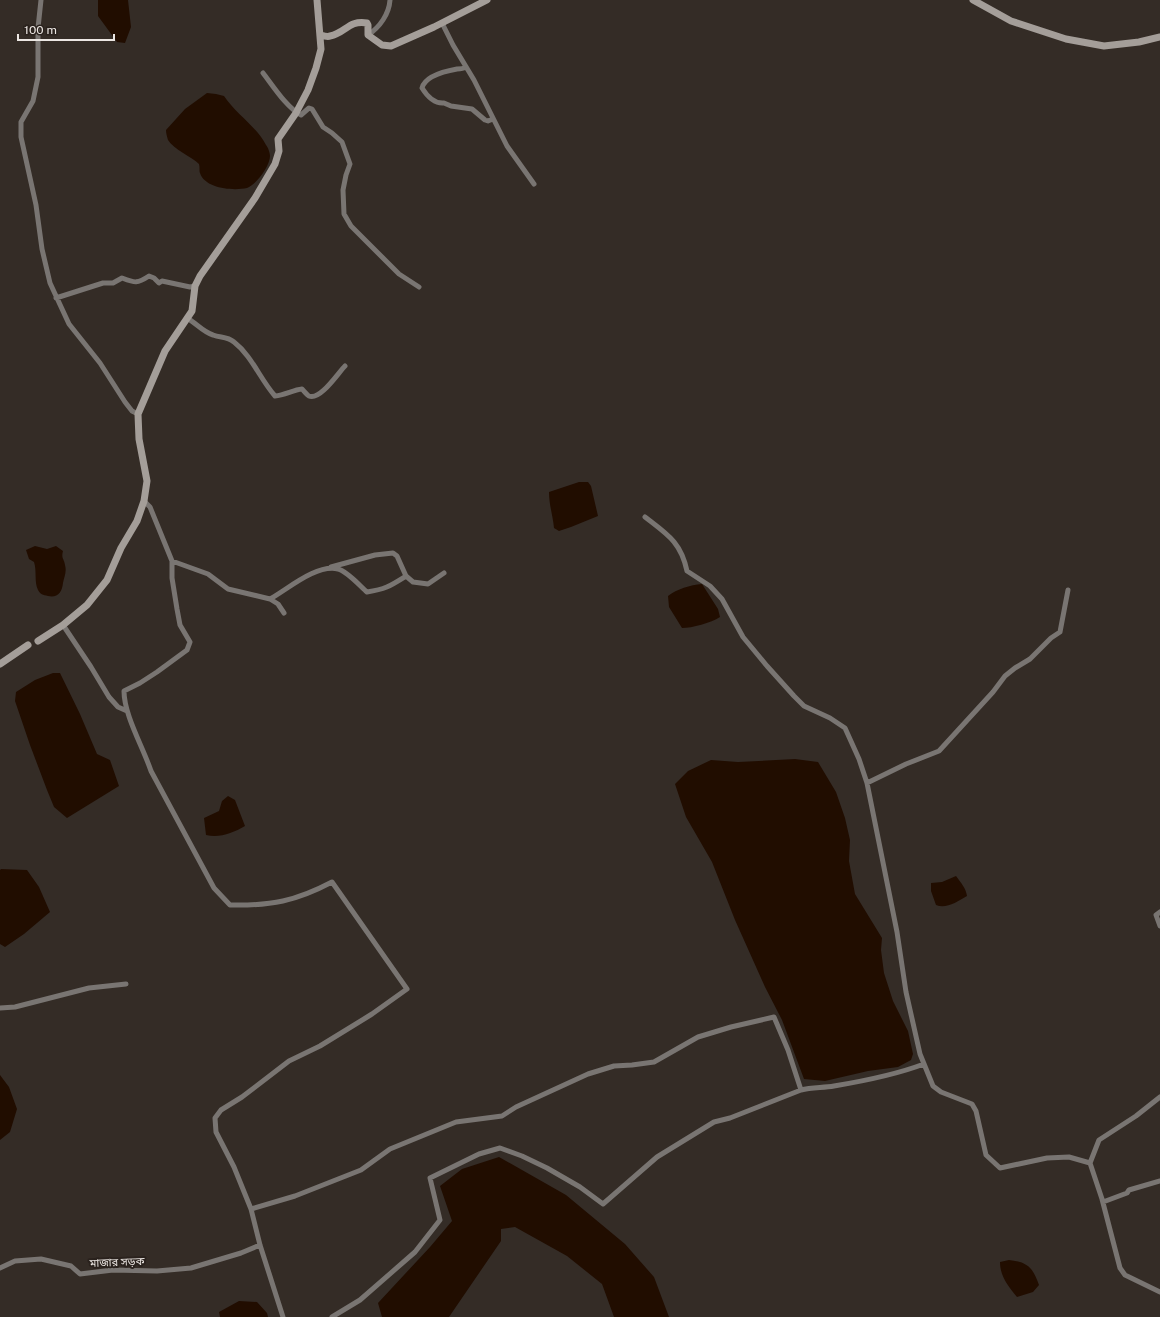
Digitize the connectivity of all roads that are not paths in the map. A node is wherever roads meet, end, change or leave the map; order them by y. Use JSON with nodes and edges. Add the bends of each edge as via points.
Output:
{"nodes":[{"id":1,"x":41,"y":0,"type":"edge"},
{"id":2,"x":317,"y":0,"type":"edge"},
{"id":3,"x":390,"y":0,"type":"edge"},
{"id":4,"x":487,"y":0,"type":"edge"},
{"id":5,"x":973,"y":0,"type":"edge"},
{"id":6,"x":442,"y":23,"type":"junction"},
{"id":7,"x":321,"y":35,"type":"junction"},
{"id":8,"x":368,"y":35,"type":"junction"},
{"id":9,"x":1160,"y":37,"type":"edge"},
{"id":10,"x":466,"y":67,"type":"junction"},
{"id":11,"x":263,"y":73,"type":"dead end"},
{"id":12,"x":296,"y":113,"type":"junction"},
{"id":13,"x":493,"y":119,"type":"junction"},
{"id":14,"x":534,"y":184,"type":"dead end"},
{"id":15,"x":195,"y":286,"type":"junction"},
{"id":16,"x":419,"y":287,"type":"dead end"},
{"id":17,"x":56,"y":298,"type":"junction"},
{"id":18,"x":187,"y":318,"type":"junction"},
{"id":19,"x":345,"y":366,"type":"dead end"},
{"id":20,"x":138,"y":414,"type":"junction"},
{"id":21,"x":144,"y":501,"type":"junction"},
{"id":22,"x":645,"y":517,"type":"dead end"},
{"id":23,"x":172,"y":561,"type":"junction"},
{"id":24,"x":326,"y":569,"type":"junction"},
{"id":25,"x":444,"y":573,"type":"dead end"},
{"id":26,"x":406,"y":576,"type":"junction"},
{"id":27,"x":1068,"y":590,"type":"dead end"},
{"id":28,"x":270,"y":599,"type":"junction"},
{"id":29,"x":284,"y":613,"type":"dead end"},
{"id":30,"x":63,"y":626,"type":"junction"},
{"id":31,"x":38,"y":641,"type":"dead end"},
{"id":32,"x":28,"y":646,"type":"dead end"},
{"id":33,"x":0,"y":664,"type":"edge"},
{"id":34,"x":127,"y":711,"type":"junction"},
{"id":35,"x":868,"y":783,"type":"junction"},
{"id":36,"x":1160,"y":912,"type":"edge"},
{"id":37,"x":1160,"y":926,"type":"edge"},
{"id":38,"x":126,"y":984,"type":"dead end"},
{"id":39,"x":0,"y":1008,"type":"edge"},
{"id":40,"x":924,"y":1064,"type":"junction"},
{"id":41,"x":801,"y":1090,"type":"junction"},
{"id":42,"x":1160,"y":1097,"type":"edge"},
{"id":43,"x":1090,"y":1163,"type":"junction"},
{"id":44,"x":1160,"y":1181,"type":"edge"},
{"id":45,"x":1103,"y":1202,"type":"junction"},
{"id":46,"x":251,"y":1209,"type":"junction"},
{"id":47,"x":260,"y":1245,"type":"junction"},
{"id":48,"x":0,"y":1268,"type":"edge"},
{"id":49,"x":1160,"y":1292,"type":"edge"},
{"id":50,"x":283,"y":1317,"type":"edge"},
{"id":51,"x":332,"y":1317,"type":"edge"}],
"edges":[{"from":1,"to":17,"type":"street","via":[[38,77],[33,100],[21,122],[42,249]]},
{"from":2,"to":7,"type":"street"},
{"from":3,"to":8,"type":"street","via":[[389,9],[375,30]]},
{"from":4,"to":6,"type":"street"},
{"from":5,"to":9,"type":"street","via":[[1011,21],[1066,39],[1104,46]]},
{"from":6,"to":8,"type":"street","via":[[391,46],[382,45]]},
{"from":6,"to":10,"type":"street"},
{"from":7,"to":8,"type":"street","via":[[330,37],[352,23],[360,22],[368,25]]},
{"from":7,"to":12,"type":"street","via":[[321,49],[316,68]]},
{"from":10,"to":13,"type":"street"},
{"from":10,"to":13,"type":"street","via":[[431,78],[423,84],[426,96],[441,104],[472,109],[484,120]]},
{"from":11,"to":12,"type":"street"},
{"from":12,"to":15,"type":"street","via":[[278,139],[279,151],[275,164]]},
{"from":12,"to":16,"type":"street","via":[[301,115],[309,108],[312,109],[323,127],[342,142],[350,164],[343,190],[344,214],[351,226],[399,274]]},
{"from":13,"to":14,"type":"street","via":[[507,146]]},
{"from":15,"to":17,"type":"street","via":[[162,281],[158,283],[149,276],[140,282],[122,278],[113,283],[102,283]]},
{"from":15,"to":18,"type":"street","via":[[192,311]]},
{"from":17,"to":20,"type":"street","via":[[74,332],[100,363],[132,411]]},
{"from":18,"to":19,"type":"street","via":[[202,330],[227,337],[234,342],[253,363],[275,396],[302,389],[309,396],[321,394]]},
{"from":18,"to":20,"type":"street","via":[[165,351]]},
{"from":20,"to":21,"type":"street","via":[[147,481]]},
{"from":21,"to":23,"type":"street","via":[[150,507]]},
{"from":21,"to":30,"type":"street","via":[[137,521],[121,548],[107,580],[87,605]]},
{"from":22,"to":35,"type":"street","via":[[671,537],[678,546],[687,571],[710,586],[722,598],[743,637],[794,696],[804,706],[830,718],[844,728]]},
{"from":23,"to":28,"type":"street","via":[[208,574],[228,589]]},
{"from":23,"to":34,"type":"street","via":[[176,609],[180,625],[190,642],[187,650],[157,672],[124,691]]},
{"from":24,"to":26,"type":"street","via":[[339,569],[367,592],[383,590]]},
{"from":24,"to":26,"type":"street","via":[[392,553],[397,556]]},
{"from":24,"to":28,"type":"street","via":[[306,577]]},
{"from":25,"to":26,"type":"street","via":[[428,584],[413,582]]},
{"from":27,"to":35,"type":"street","via":[[1060,632],[1050,638],[1030,659],[1005,676],[994,692],[939,751]]},
{"from":28,"to":29,"type":"street","via":[[278,604]]},
{"from":30,"to":31,"type":"street"},
{"from":30,"to":34,"type":"street","via":[[109,697],[118,707]]},
{"from":32,"to":33,"type":"street"},
{"from":34,"to":46,"type":"street","via":[[152,771],[214,888],[230,905],[285,901],[308,894],[332,882],[407,989],[372,1014],[289,1061],[221,1110],[214,1118],[216,1132]]},
{"from":35,"to":40,"type":"street","via":[[906,992]]},
{"from":36,"to":37,"type":"street","via":[[1156,915]]},
{"from":38,"to":39,"type":"street","via":[[89,988],[15,1007]]},
{"from":40,"to":41,"type":"street","via":[[907,1071],[832,1087],[811,1087]]},
{"from":40,"to":43,"type":"street","via":[[933,1086],[941,1092],[972,1104],[976,1111],[986,1155],[1000,1168],[1047,1158],[1069,1157]]},
{"from":41,"to":46,"type":"street","via":[[774,1017],[698,1037],[654,1062],[614,1066],[588,1074],[502,1116],[456,1122],[390,1149],[361,1170],[295,1196]]},
{"from":41,"to":51,"type":"street","via":[[714,1122],[657,1157],[603,1204],[580,1187],[522,1156],[500,1148],[479,1154],[430,1178],[440,1220],[415,1252],[360,1300]]},
{"from":42,"to":43,"type":"street","via":[[1099,1140]]},
{"from":43,"to":45,"type":"street"},
{"from":44,"to":45,"type":"street","via":[[1134,1188]]},
{"from":45,"to":49,"type":"street","via":[[1120,1268],[1125,1275]]},
{"from":46,"to":47,"type":"street"},
{"from":47,"to":48,"type":"street","name":"মাজার সড়ক","via":[[191,1268],[157,1271],[112,1270],[80,1274],[71,1266],[41,1259],[15,1261]]},
{"from":47,"to":50,"type":"street"}]}
